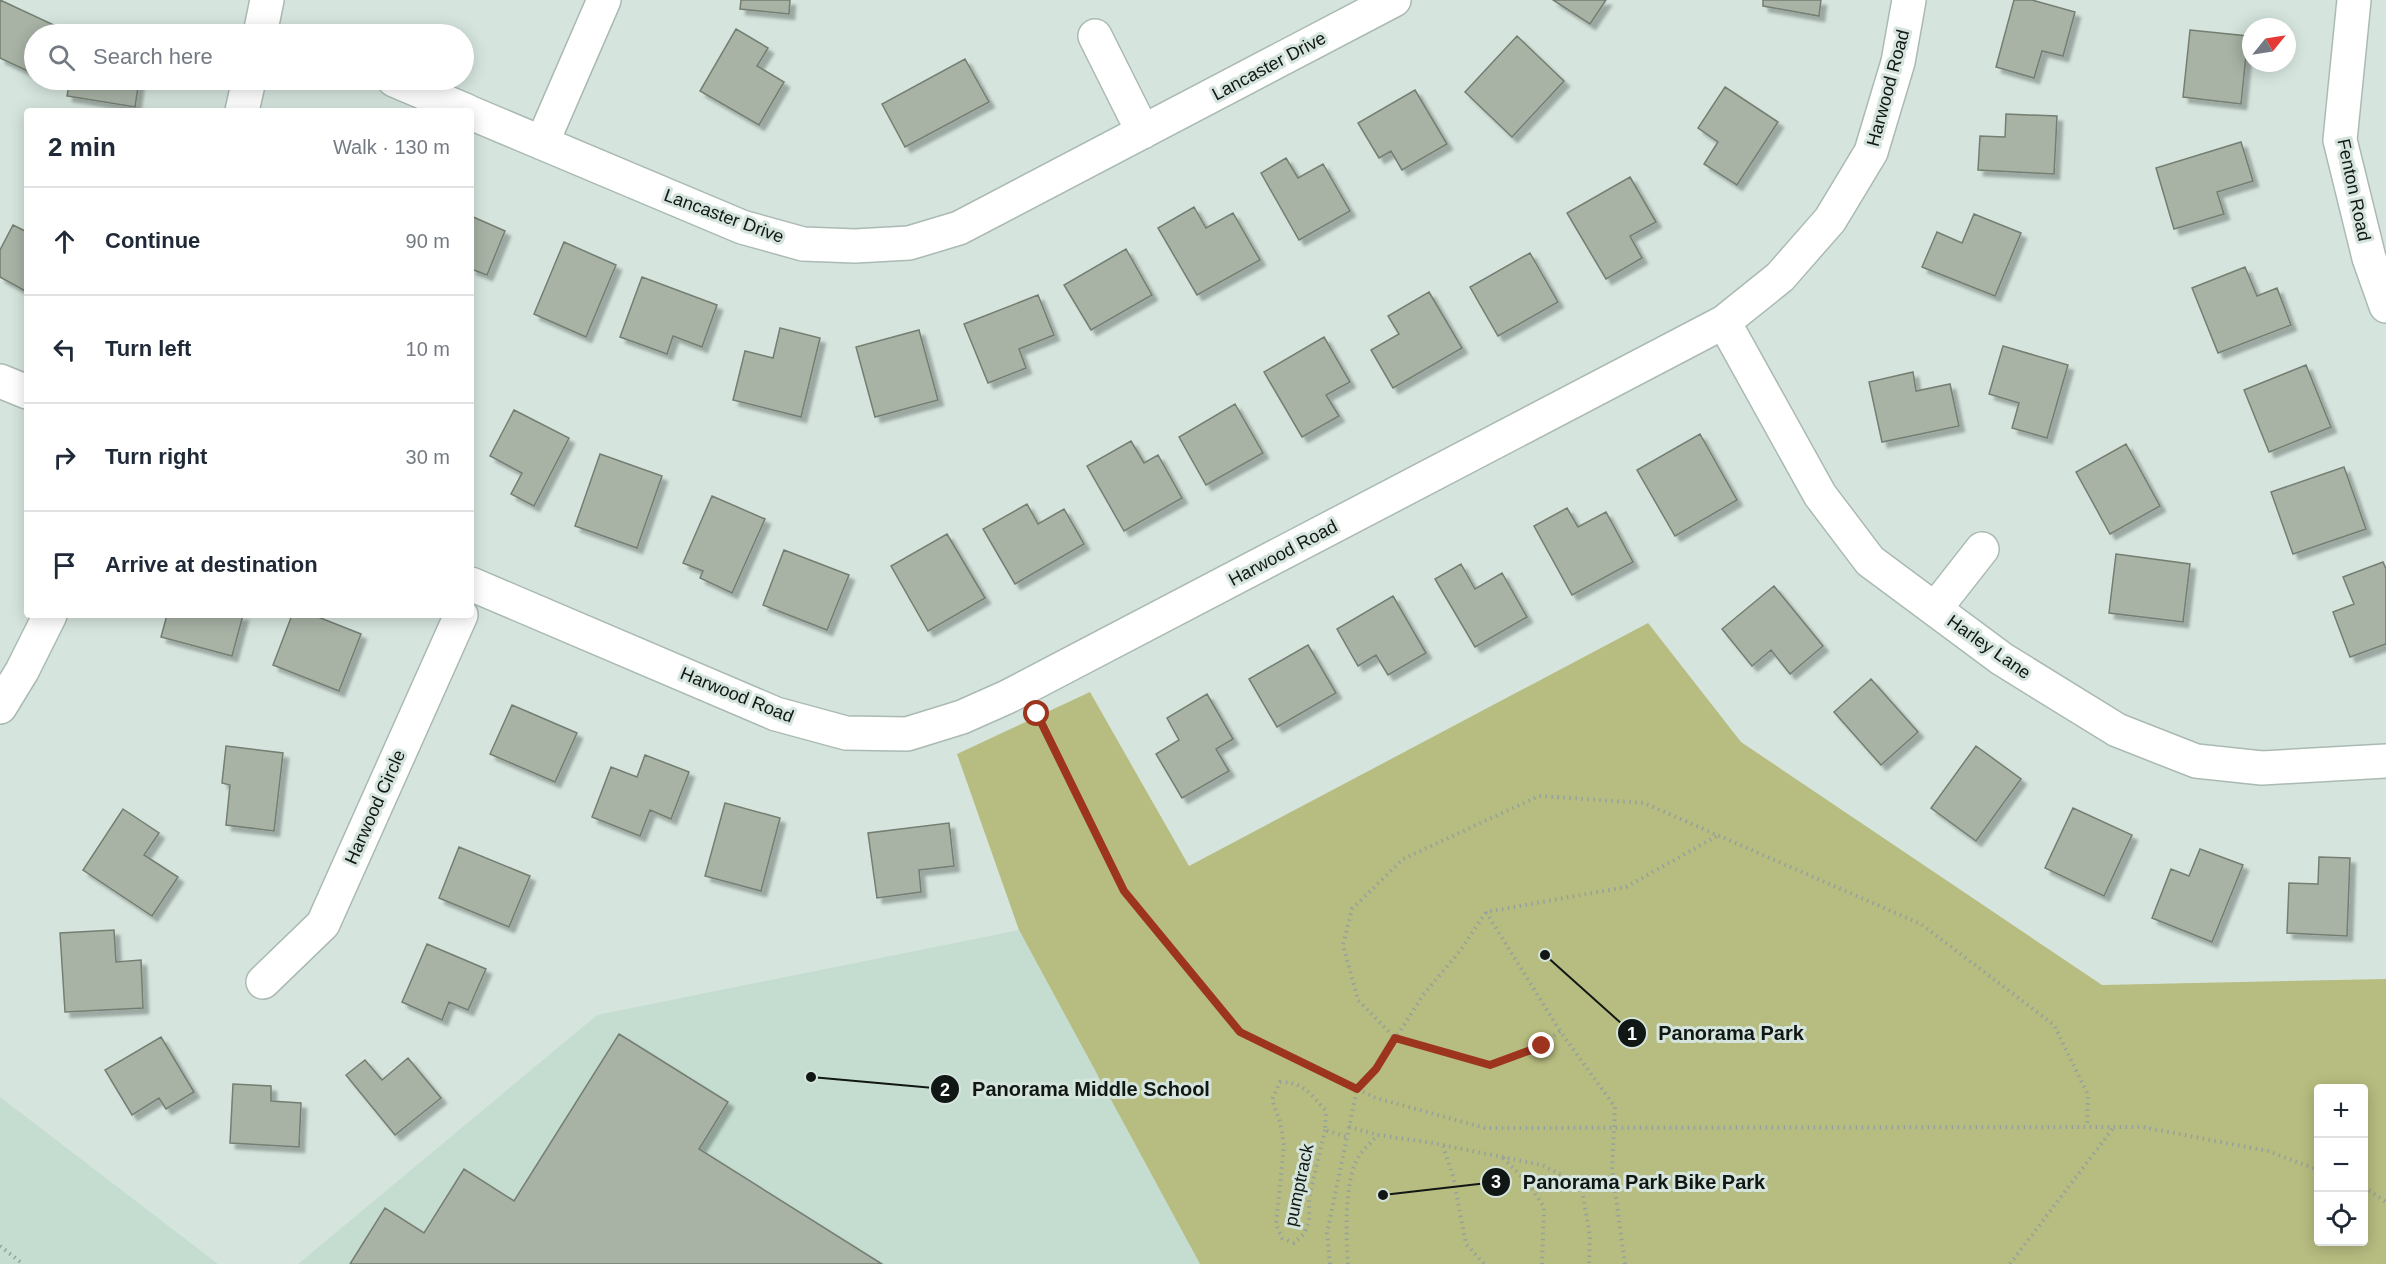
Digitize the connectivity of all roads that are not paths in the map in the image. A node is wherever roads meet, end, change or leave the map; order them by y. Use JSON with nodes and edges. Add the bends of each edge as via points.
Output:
{"nodes":[{"id":1,"x":267,"y":0,"type":"edge"},
{"id":2,"x":604,"y":0,"type":"edge"},
{"id":3,"x":1394,"y":0,"type":"edge"},
{"id":4,"x":1909,"y":0,"type":"edge"},
{"id":5,"x":2354,"y":0,"type":"edge"},
{"id":6,"x":262,"y":24,"type":"edge"},
{"id":7,"x":1095,"y":36,"type":"dead end"},
{"id":8,"x":247,"y":90,"type":"edge"},
{"id":9,"x":417,"y":90,"type":"edge"},
{"id":10,"x":243,"y":108,"type":"edge"},
{"id":11,"x":460,"y":108,"type":"edge"},
{"id":12,"x":474,"y":114,"type":"edge"},
{"id":13,"x":1143,"y":132,"type":"junction"},
{"id":14,"x":542,"y":143,"type":"junction"},
{"id":15,"x":2386,"y":306,"type":"edge"},
{"id":16,"x":1724,"y":322,"type":"junction"},
{"id":17,"x":0,"y":381,"type":"edge"},
{"id":18,"x":24,"y":391,"type":"edge"},
{"id":19,"x":1982,"y":549,"type":"dead end"},
{"id":20,"x":474,"y":589,"type":"edge"},
{"id":21,"x":1935,"y":609,"type":"junction"},
{"id":22,"x":48,"y":618,"type":"edge"},
{"id":23,"x":460,"y":618,"type":"edge"},
{"id":24,"x":0,"y":707,"type":"edge"},
{"id":25,"x":2386,"y":761,"type":"edge"},
{"id":26,"x":263,"y":982,"type":"dead end"}],
"edges":[{"from":1,"to":6,"type":"street"},
{"from":2,"to":14,"type":"street"},
{"from":3,"to":13,"type":"street","name":"Lancaster Drive"},
{"from":4,"to":16,"type":"street","name":"Harwood Road","via":[[1898,62],[1871,152],[1830,220],[1780,277]]},
{"from":5,"to":15,"type":"street","name":"Fenton Road","via":[[2340,140],[2369,258]]},
{"from":7,"to":13,"type":"street"},
{"from":8,"to":10,"type":"street"},
{"from":9,"to":11,"type":"street","name":"Lancaster Drive"},
{"from":12,"to":14,"type":"street","name":"Lancaster Drive"},
{"from":13,"to":14,"type":"street","name":"Lancaster Drive","via":[[959,228],[909,243],[855,246],[803,244],[742,227]]},
{"from":16,"to":20,"type":"street","name":"Harwood Road","via":[[1007,697],[962,717],[907,734],[846,733],[776,714]]},
{"from":16,"to":21,"type":"street","name":"Harley Lane","via":[[1820,495],[1870,561]]},
{"from":17,"to":18,"type":"street"},
{"from":19,"to":21,"type":"street"},
{"from":21,"to":25,"type":"street","name":"Harley Lane","via":[[2002,659],[2117,730],[2196,761],[2262,768]]},
{"from":22,"to":24,"type":"street"},
{"from":23,"to":26,"type":"street","name":"Harwood Circle","via":[[323,924]]}]}
